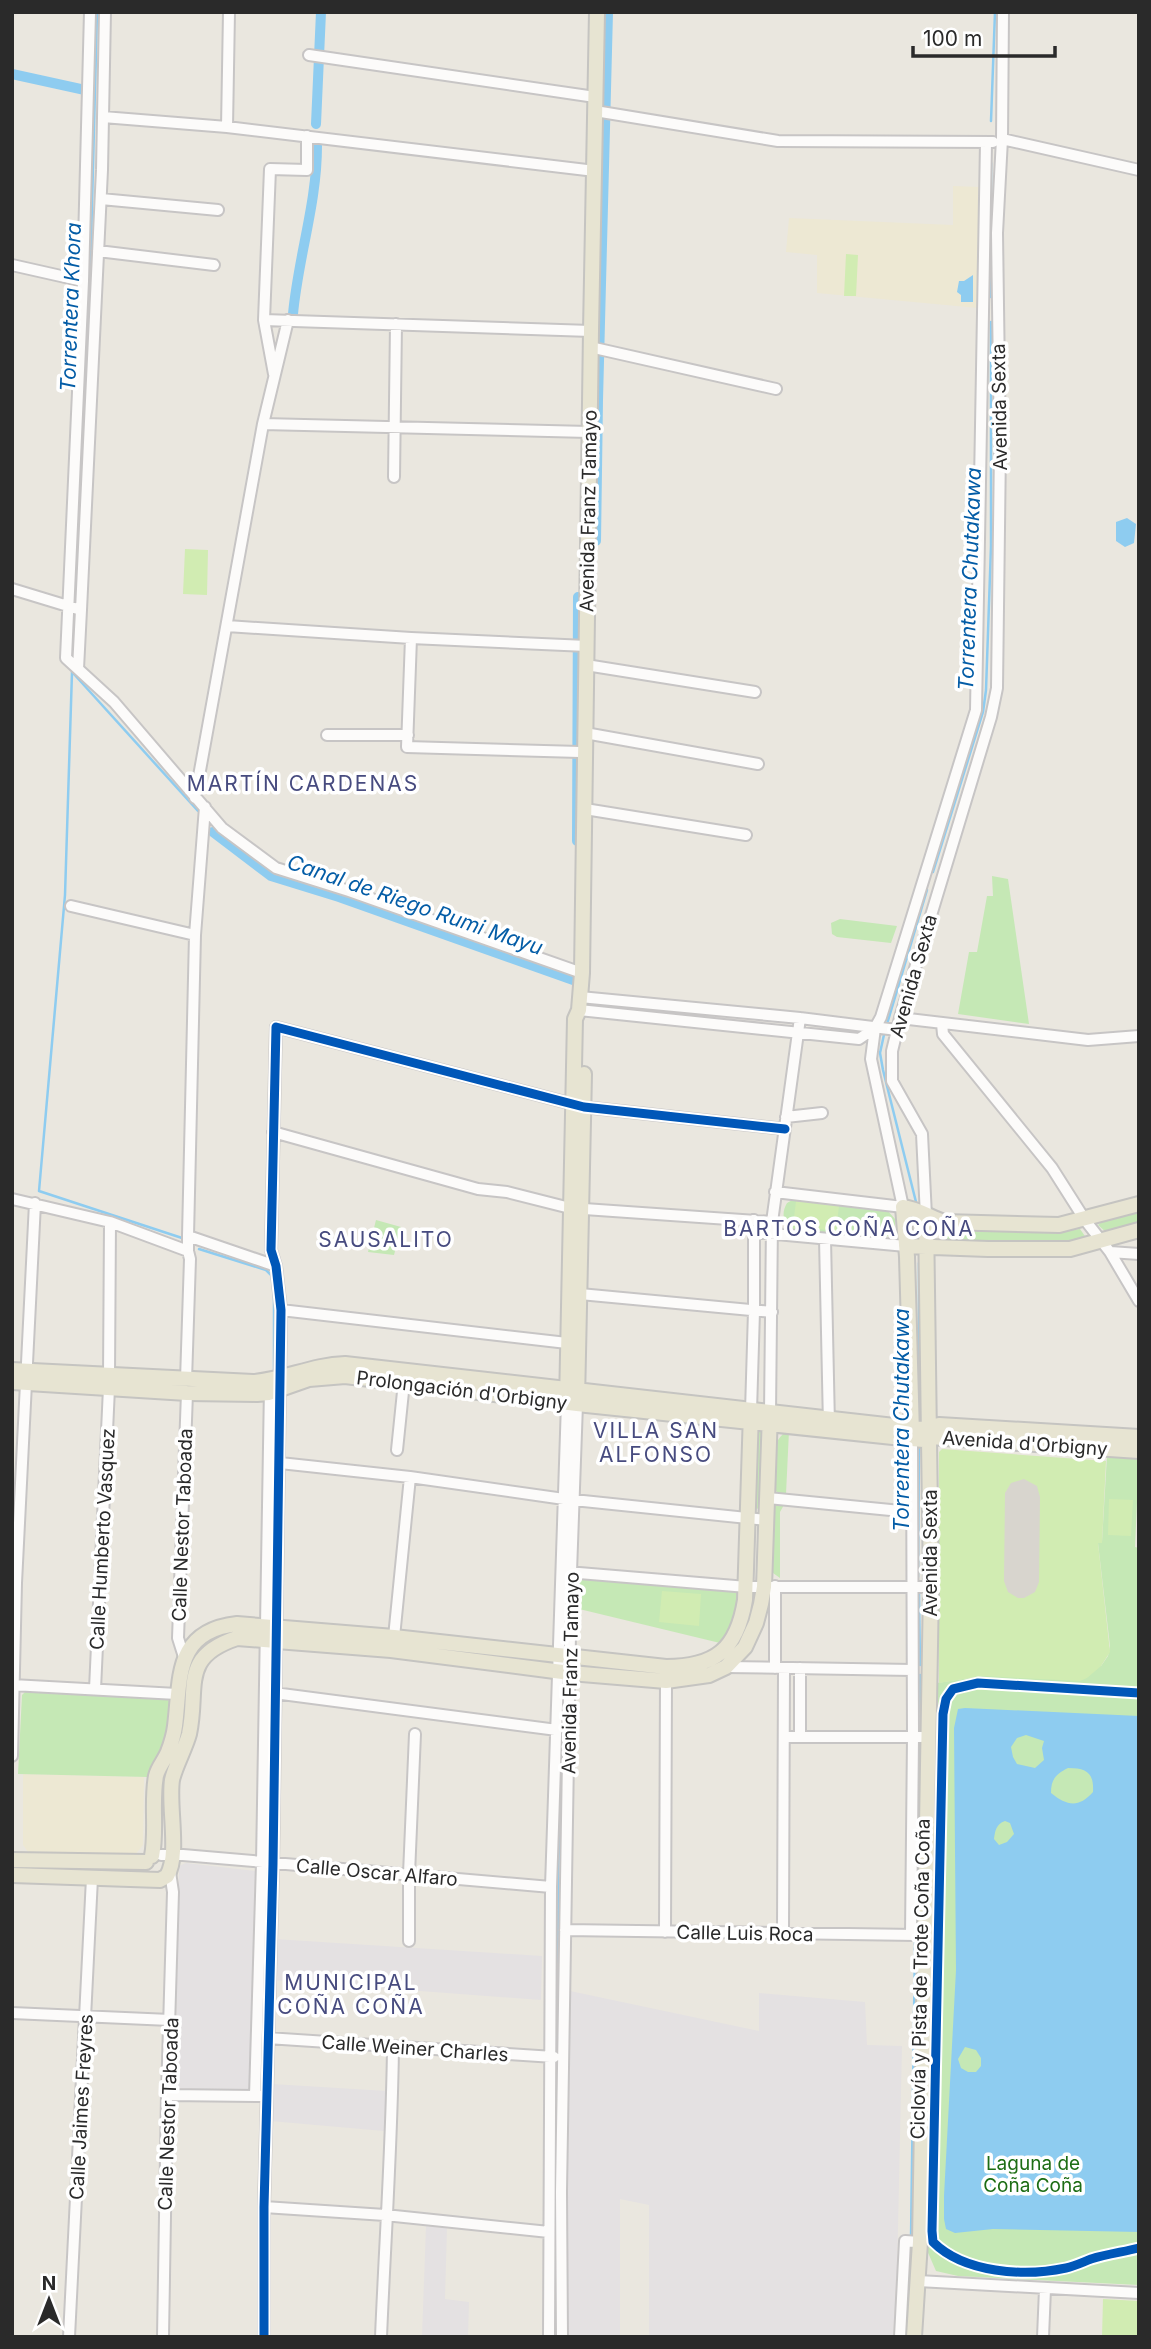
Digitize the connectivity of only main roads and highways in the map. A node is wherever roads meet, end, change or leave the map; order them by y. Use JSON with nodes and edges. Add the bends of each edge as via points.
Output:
{"nodes":[{"id":1,"x":597,"y":12,"type":"edge"},
{"id":2,"x":1139,"y":1204,"type":"edge"},
{"id":3,"x":575,"y":1208,"type":"junction"},
{"id":4,"x":914,"y":1210,"type":"junction"},
{"id":5,"x":1139,"y":1230,"type":"edge"},
{"id":6,"x":917,"y":1246,"type":"junction"},
{"id":7,"x":12,"y":1370,"type":"edge"},
{"id":8,"x":22,"y":1379,"type":"edge"},
{"id":9,"x":275,"y":1385,"type":"junction"},
{"id":10,"x":572,"y":1397,"type":"junction"},
{"id":11,"x":751,"y":1416,"type":"junction"},
{"id":12,"x":770,"y":1418,"type":"junction"},
{"id":13,"x":919,"y":1433,"type":"junction"},
{"id":14,"x":1139,"y":1437,"type":"edge"},
{"id":15,"x":1139,"y":1451,"type":"edge"},
{"id":16,"x":270,"y":1634,"type":"junction"},
{"id":17,"x":12,"y":1860,"type":"edge"},
{"id":18,"x":161,"y":1866,"type":"junction"},
{"id":19,"x":12,"y":1875,"type":"edge"},
{"id":20,"x":915,"y":2337,"type":"edge"}],
"edges":[{"from":1,"to":3,"type":"main road","name":"Avenida Franz Tamayo","via":[[579,1004],[583,1018]]},
{"from":2,"to":4,"type":"main road","via":[[1059,1225],[944,1222]]},
{"from":3,"to":10,"type":"main road","name":"Avenida Franz Tamayo","via":[[580,1294]]},
{"from":3,"to":10,"type":"main road","name":"Avenida Franz Tamayo","via":[[567,1343]]},
{"from":4,"to":6,"type":"main road","name":"Avenida Sexta"},
{"from":4,"to":6,"type":"main road","name":"Avenida Sexta"},
{"from":5,"to":6,"type":"main road","via":[[1105,1247]]},
{"from":6,"to":13,"type":"main road","name":"Avenida Sexta"},
{"from":6,"to":13,"type":"main road","name":"Avenida Sexta"},
{"from":7,"to":8,"type":"main road","name":"Prolongación d'Orbigny"},
{"from":8,"to":9,"type":"main road","name":"Prolongación d'Orbigny","via":[[187,1387]]},
{"from":9,"to":10,"type":"main road","name":"Prolongación d'Orbigny","via":[[333,1376]]},
{"from":9,"to":10,"type":"main road","name":"Prolongación d'Orbigny","via":[[314,1367],[345,1364]]},
{"from":10,"to":11,"type":"main road","name":"Prolongación d'Orbigny"},
{"from":11,"to":12,"type":"main road","name":"Prolongación d'Orbigny"},
{"from":11,"to":16,"type":"main road","via":[[743,1616],[726,1647],[707,1662],[666,1667],[394,1637]]},
{"from":12,"to":13,"type":"main road","name":"Prolongación d'Orbigny"},
{"from":12,"to":16,"type":"main road","via":[[770,1587],[746,1647],[726,1667],[709,1675],[666,1681],[565,1672]]},
{"from":13,"to":14,"type":"main road","name":"Avenida d'Orbigny","via":[[939,1425]]},
{"from":13,"to":15,"type":"main road","name":"Avenida d'Orbigny"},
{"from":13,"to":20,"type":"main road","name":"Avenida Sexta"},
{"from":16,"to":18,"type":"main road","via":[[220,1644],[206,1653],[194,1674],[190,1729],[172,1778]]},
{"from":16,"to":18,"type":"main road","via":[[237,1624],[219,1626],[203,1635],[184,1657],[175,1728],[156,1774]]},
{"from":17,"to":18,"type":"main road","name":"Calle Oscar Alfaro"},
{"from":18,"to":19,"type":"main road","name":"Calle Oscar Alfaro","via":[[92,1878]]}]}
